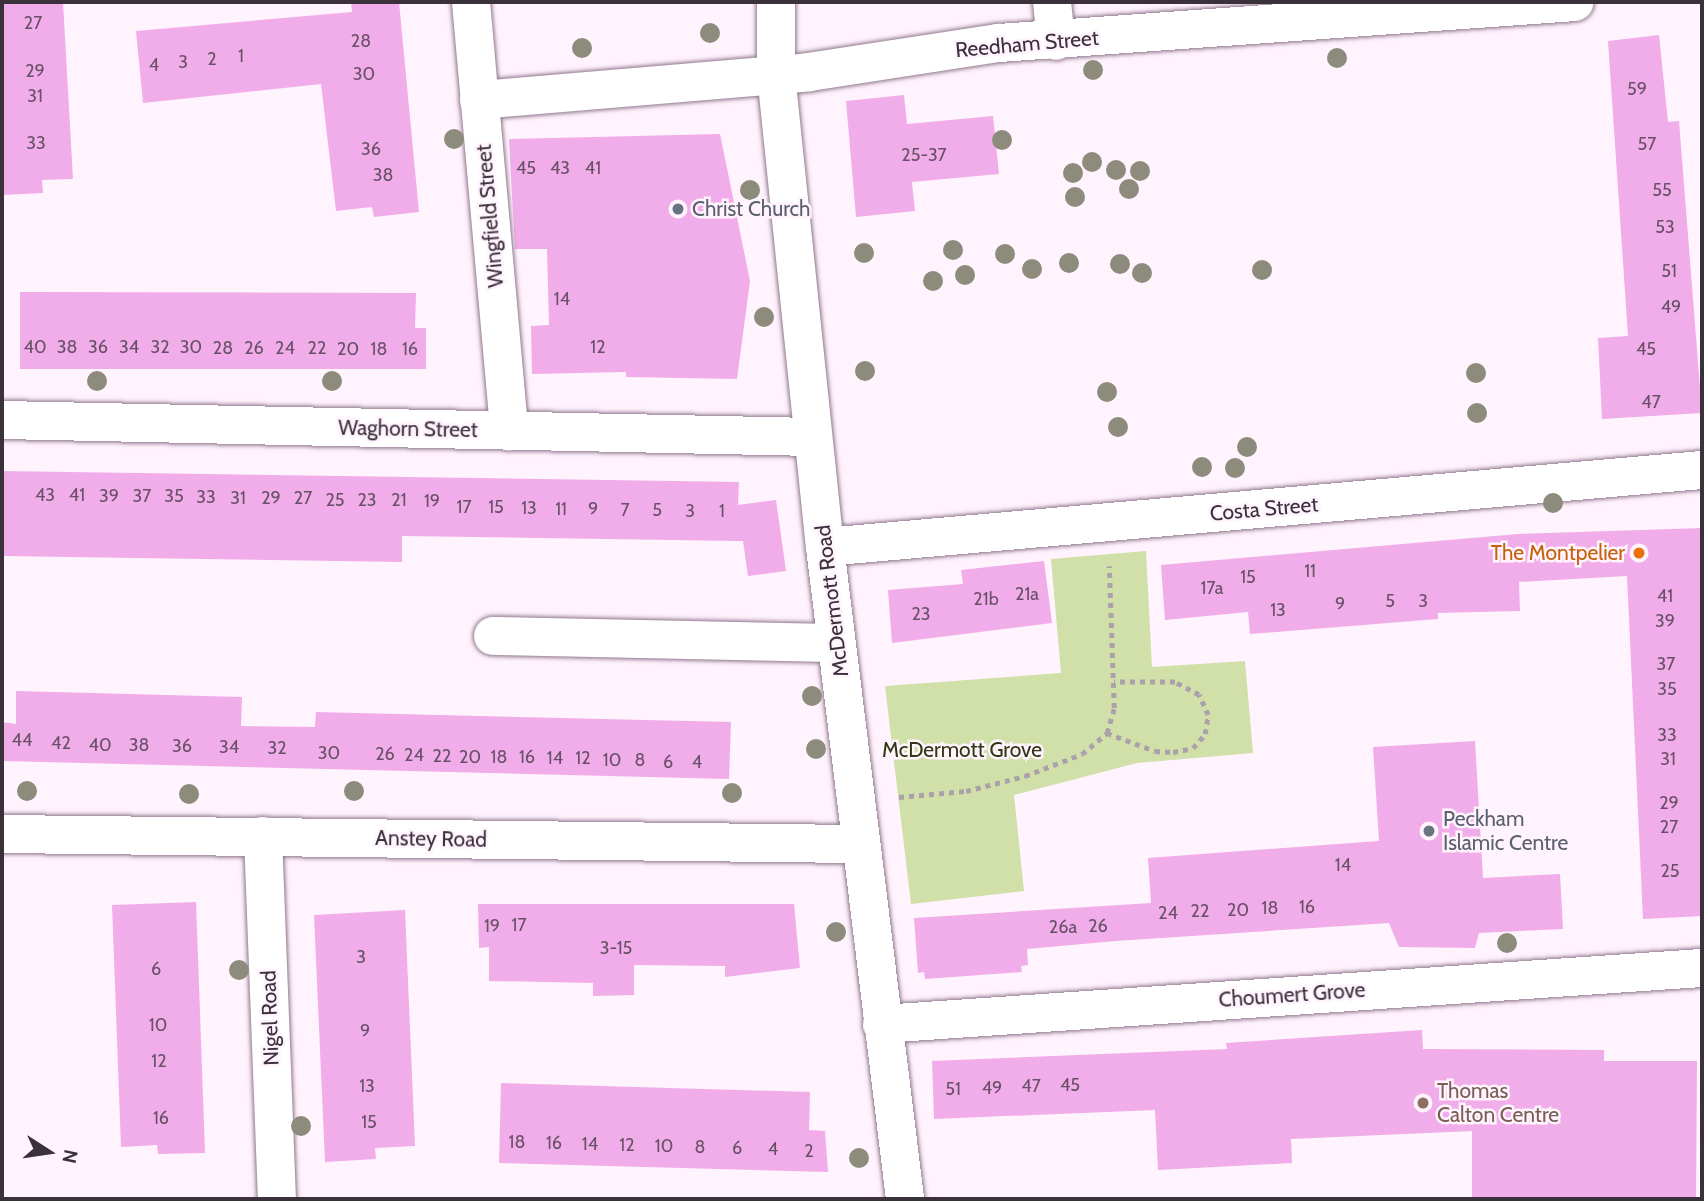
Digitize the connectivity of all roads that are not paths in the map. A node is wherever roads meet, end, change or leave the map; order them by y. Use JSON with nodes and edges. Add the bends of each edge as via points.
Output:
{"nodes":[{"id":1,"x":471,"y":2,"type":"edge"},
{"id":2,"x":776,"y":2,"type":"edge"},
{"id":3,"x":1052,"y":2,"type":"edge"},
{"id":4,"x":1575,"y":2,"type":"edge"},
{"id":5,"x":1332,"y":11,"type":"edge"},
{"id":6,"x":1056,"y":41,"type":"junction"},
{"id":7,"x":776,"y":74,"type":"junction"},
{"id":8,"x":479,"y":100,"type":"junction"},
{"id":9,"x":2,"y":420,"type":"edge"},
{"id":10,"x":509,"y":431,"type":"junction"},
{"id":11,"x":813,"y":437,"type":"junction"},
{"id":12,"x":1702,"y":470,"type":"edge"},
{"id":13,"x":825,"y":547,"type":"junction"},
{"id":14,"x":494,"y":636,"type":"dead end"},
{"id":15,"x":836,"y":643,"type":"junction"},
{"id":16,"x":2,"y":834,"type":"edge"},
{"id":17,"x":263,"y":836,"type":"junction"},
{"id":18,"x":861,"y":844,"type":"junction"},
{"id":19,"x":1702,"y":968,"type":"edge"},
{"id":20,"x":882,"y":1024,"type":"junction"},
{"id":21,"x":277,"y":1199,"type":"edge"},
{"id":22,"x":905,"y":1199,"type":"edge"}],
"edges":[{"from":1,"to":8,"type":"street","name":"Wingfield Street"},
{"from":2,"to":7,"type":"street","name":"McDermott Road"},
{"from":3,"to":6,"type":"street"},
{"from":4,"to":5,"type":"street","name":"Reedham Street"},
{"from":5,"to":6,"type":"street","name":"Reedham Street"},
{"from":6,"to":7,"type":"street","name":"Reedham Street","via":[[999,43]]},
{"from":7,"to":8,"type":"street","name":"Reedham Street"},
{"from":7,"to":11,"type":"street","name":"McDermott Road"},
{"from":8,"to":10,"type":"street","name":"Wingfield Street"},
{"from":9,"to":10,"type":"street","name":"Waghorn Street"},
{"from":10,"to":11,"type":"street","name":"Waghorn Street"},
{"from":11,"to":13,"type":"street","name":"McDermott Road"},
{"from":12,"to":13,"type":"street","name":"Costa Street"},
{"from":13,"to":15,"type":"street","name":"McDermott Road"},
{"from":14,"to":15,"type":"street"},
{"from":15,"to":18,"type":"street","name":"McDermott Road"},
{"from":16,"to":17,"type":"street","name":"Anstey Road"},
{"from":17,"to":18,"type":"street","name":"Anstey Road"},
{"from":17,"to":21,"type":"street","name":"Nigel Road"},
{"from":18,"to":20,"type":"street","name":"McDermott Road"},
{"from":19,"to":20,"type":"street","name":"Choumert Grove"},
{"from":20,"to":22,"type":"street","name":"McDermott Road"}]}
